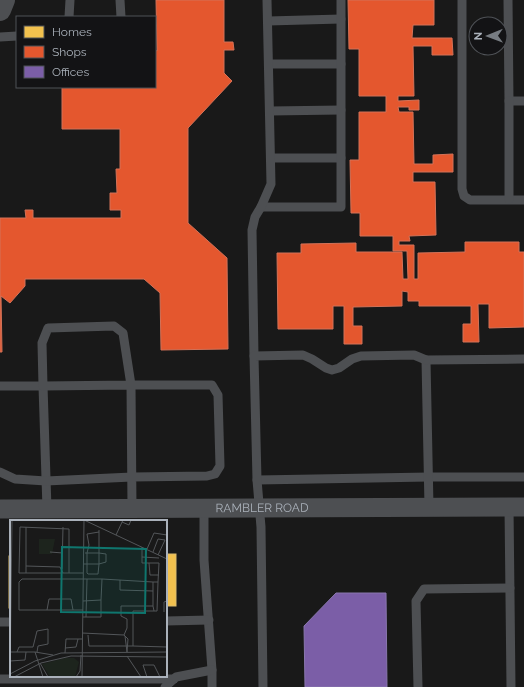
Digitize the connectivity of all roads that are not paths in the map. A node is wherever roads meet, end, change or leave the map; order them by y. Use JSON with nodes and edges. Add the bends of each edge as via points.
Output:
{"nodes":[{"id":1,"x":4,"y":0,"type":"edge"},
{"id":2,"x":70,"y":0,"type":"edge"},
{"id":3,"x":120,"y":0,"type":"edge"},
{"id":4,"x":267,"y":0,"type":"edge"},
{"id":5,"x":341,"y":0,"type":"edge"},
{"id":6,"x":462,"y":0,"type":"edge"},
{"id":7,"x":508,"y":0,"type":"edge"},
{"id":8,"x":0,"y":10,"type":"edge"},
{"id":9,"x":70,"y":16,"type":"edge"},
{"id":10,"x":121,"y":16,"type":"edge"},
{"id":11,"x":341,"y":19,"type":"junction"},
{"id":12,"x":268,"y":21,"type":"junction"},
{"id":13,"x":16,"y":36,"type":"edge"},
{"id":14,"x":0,"y":37,"type":"edge"},
{"id":15,"x":269,"y":64,"type":"junction"},
{"id":16,"x":341,"y":64,"type":"junction"},
{"id":17,"x":524,"y":100,"type":"edge"},
{"id":18,"x":509,"y":101,"type":"junction"},
{"id":19,"x":341,"y":110,"type":"junction"},
{"id":20,"x":270,"y":111,"type":"junction"},
{"id":21,"x":271,"y":158,"type":"junction"},
{"id":22,"x":341,"y":158,"type":"junction"},
{"id":23,"x":509,"y":200,"type":"junction"},
{"id":24,"x":524,"y":200,"type":"edge"},
{"id":25,"x":261,"y":207,"type":"junction"},
{"id":26,"x":254,"y":356,"type":"junction"},
{"id":27,"x":524,"y":359,"type":"edge"},
{"id":28,"x":426,"y":360,"type":"junction"},
{"id":29,"x":131,"y":385,"type":"junction"},
{"id":30,"x":0,"y":386,"type":"edge"},
{"id":31,"x":43,"y":386,"type":"junction"},
{"id":32,"x":0,"y":472,"type":"edge"},
{"id":33,"x":132,"y":477,"type":"junction"},
{"id":34,"x":429,"y":477,"type":"junction"},
{"id":35,"x":524,"y":477,"type":"edge"},
{"id":36,"x":257,"y":480,"type":"junction"},
{"id":37,"x":46,"y":481,"type":"junction"},
{"id":38,"x":260,"y":507,"type":"junction"},
{"id":39,"x":429,"y":507,"type":"junction"},
{"id":40,"x":516,"y":507,"type":"edge"},
{"id":41,"x":132,"y":508,"type":"junction"},
{"id":42,"x":204,"y":508,"type":"junction"},
{"id":43,"x":47,"y":509,"type":"junction"},
{"id":44,"x":0,"y":510,"type":"edge"},
{"id":45,"x":510,"y":588,"type":"junction"},
{"id":46,"x":208,"y":620,"type":"junction"},
{"id":47,"x":167,"y":621,"type":"edge"},
{"id":48,"x":212,"y":670,"type":"junction"},
{"id":49,"x":0,"y":679,"type":"edge"},
{"id":50,"x":174,"y":679,"type":"junction"},
{"id":51,"x":45,"y":683,"type":"edge"},
{"id":52,"x":165,"y":687,"type":"edge"},
{"id":53,"x":212,"y":687,"type":"edge"},
{"id":54,"x":263,"y":687,"type":"edge"},
{"id":55,"x":418,"y":687,"type":"edge"},
{"id":56,"x":511,"y":687,"type":"edge"}],
"edges":[{"from":1,"to":8,"type":"street"},
{"from":2,"to":9,"type":"lane"},
{"from":3,"to":10,"type":"lane"},
{"from":4,"to":12,"type":"lane"},
{"from":5,"to":11,"type":"lane"},
{"from":6,"to":23,"type":"lane","via":[[462,189],[464,196],[470,200]]},
{"from":7,"to":18,"type":"lane"},
{"from":11,"to":12,"type":"lane"},
{"from":11,"to":16,"type":"lane"},
{"from":12,"to":15,"type":"lane"},
{"from":13,"to":14,"type":"lane"},
{"from":15,"to":16,"type":"lane"},
{"from":15,"to":20,"type":"lane"},
{"from":16,"to":19,"type":"lane"},
{"from":17,"to":18,"type":"lane"},
{"from":18,"to":23,"type":"lane"},
{"from":19,"to":20,"type":"lane"},
{"from":19,"to":22,"type":"lane"},
{"from":20,"to":21,"type":"lane"},
{"from":21,"to":22,"type":"lane"},
{"from":21,"to":25,"type":"lane","via":[[271,184]]},
{"from":22,"to":25,"type":"lane","via":[[341,207]]},
{"from":23,"to":24,"type":"lane"},
{"from":25,"to":26,"type":"lane","via":[[252,230]]},
{"from":26,"to":28,"type":"lane","via":[[303,355],[332,370],[361,356],[414,355]]},
{"from":26,"to":36,"type":"lane"},
{"from":27,"to":28,"type":"lane"},
{"from":28,"to":34,"type":"lane"},
{"from":29,"to":31,"type":"lane"},
{"from":29,"to":31,"type":"lane","via":[[123,332],[114,326],[48,328],[42,343]]},
{"from":29,"to":33,"type":"lane"},
{"from":29,"to":33,"type":"lane","via":[[212,385],[218,395],[220,466],[215,474],[207,476]]},
{"from":30,"to":31,"type":"lane"},
{"from":31,"to":37,"type":"lane"},
{"from":32,"to":37,"type":"lane","via":[[15,479]]},
{"from":33,"to":37,"type":"lane"},
{"from":33,"to":41,"type":"lane"},
{"from":34,"to":35,"type":"lane"},
{"from":34,"to":36,"type":"lane"},
{"from":34,"to":39,"type":"lane"},
{"from":36,"to":38,"type":"lane"},
{"from":37,"to":43,"type":"lane"},
{"from":38,"to":39,"type":"street","name":"RAMBLER ROAD"},
{"from":38,"to":42,"type":"street","name":"RAMBLER ROAD"},
{"from":38,"to":54,"type":"lane"},
{"from":39,"to":40,"type":"street","name":"RAMBLER ROAD"},
{"from":40,"to":45,"type":"lane"},
{"from":41,"to":42,"type":"street","name":"RAMBLER ROAD"},
{"from":41,"to":43,"type":"street","name":"RAMBLER ROAD"},
{"from":42,"to":46,"type":"lane"},
{"from":43,"to":44,"type":"street","name":"RAMBLER ROAD"},
{"from":45,"to":55,"type":"lane","via":[[424,589],[416,600]]},
{"from":45,"to":56,"type":"lane"},
{"from":46,"to":47,"type":"lane"},
{"from":46,"to":48,"type":"lane"},
{"from":48,"to":50,"type":"lane"},
{"from":48,"to":53,"type":"lane"},
{"from":49,"to":51,"type":"lane"},
{"from":50,"to":51,"type":"lane"},
{"from":50,"to":52,"type":"lane"}]}
